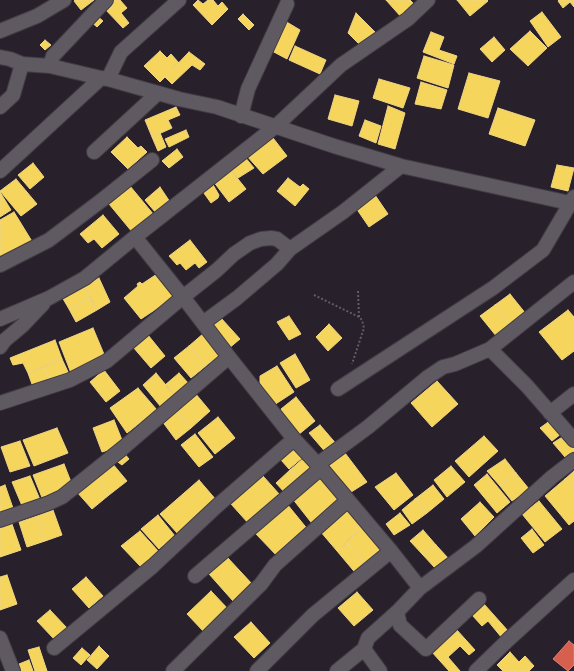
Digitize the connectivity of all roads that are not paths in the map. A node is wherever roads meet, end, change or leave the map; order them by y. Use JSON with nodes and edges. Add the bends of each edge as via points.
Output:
{"nodes":[{"id":1,"x":64,"y":0,"type":"edge"},
{"id":2,"x":106,"y":0,"type":"edge"},
{"id":3,"x":179,"y":0,"type":"edge"},
{"id":4,"x":428,"y":0,"type":"edge"},
{"id":5,"x":287,"y":4,"type":"dead end"},
{"id":6,"x":0,"y":31,"type":"edge"},
{"id":7,"x":0,"y":57,"type":"edge"},
{"id":8,"x":22,"y":64,"type":"junction"},
{"id":9,"x":50,"y":66,"type":"junction"},
{"id":10,"x":104,"y":79,"type":"junction"},
{"id":11,"x":158,"y":93,"type":"junction"},
{"id":12,"x":0,"y":107,"type":"edge"},
{"id":13,"x":241,"y":116,"type":"junction"},
{"id":14,"x":276,"y":126,"type":"junction"},
{"id":15,"x":94,"y":152,"type":"dead end"},
{"id":16,"x":152,"y":160,"type":"dead end"},
{"id":17,"x":401,"y":166,"type":"junction"},
{"id":18,"x":0,"y":172,"type":"edge"},
{"id":19,"x":573,"y":201,"type":"edge"},
{"id":20,"x":135,"y":237,"type":"junction"},
{"id":21,"x":290,"y":249,"type":"junction"},
{"id":22,"x":0,"y":265,"type":"edge"},
{"id":23,"x":574,"y":282,"type":"edge"},
{"id":24,"x":183,"y":296,"type":"junction"},
{"id":25,"x":49,"y":298,"type":"junction"},
{"id":26,"x":0,"y":319,"type":"edge"},
{"id":27,"x":203,"y":323,"type":"junction"},
{"id":28,"x":0,"y":347,"type":"edge"},
{"id":29,"x":490,"y":349,"type":"junction"},
{"id":30,"x":229,"y":357,"type":"junction"},
{"id":31,"x":342,"y":387,"type":"road end"},
{"id":32,"x":574,"y":394,"type":"edge"},
{"id":33,"x":0,"y":403,"type":"edge"},
{"id":34,"x":550,"y":413,"type":"junction"},
{"id":35,"x":294,"y":439,"type":"junction"},
{"id":36,"x":574,"y":440,"type":"edge"},
{"id":37,"x":574,"y":460,"type":"edge"},
{"id":38,"x":319,"y":466,"type":"junction"},
{"id":39,"x":348,"y":500,"type":"junction"},
{"id":40,"x":0,"y":520,"type":"edge"},
{"id":41,"x":391,"y":551,"type":"junction"},
{"id":42,"x":195,"y":576,"type":"dead end"},
{"id":43,"x":574,"y":580,"type":"edge"},
{"id":44,"x":420,"y":588,"type":"junction"},
{"id":45,"x":480,"y":598,"type":"dead end"},
{"id":46,"x":397,"y":612,"type":"junction"},
{"id":47,"x":0,"y":638,"type":"edge"},
{"id":48,"x":54,"y":648,"type":"dead end"},
{"id":49,"x":364,"y":649,"type":"junction"},
{"id":50,"x":13,"y":671,"type":"edge"},
{"id":51,"x":173,"y":671,"type":"edge"},
{"id":52,"x":257,"y":671,"type":"edge"},
{"id":53,"x":337,"y":671,"type":"edge"},
{"id":54,"x":380,"y":671,"type":"edge"},
{"id":55,"x":476,"y":671,"type":"edge"}],
"edges":[{"from":1,"to":6,"type":"street","via":[[36,16]]},
{"from":2,"to":9,"type":"street","via":[[53,56]]},
{"from":3,"to":10,"type":"street","via":[[121,52]]},
{"from":4,"to":14,"type":"street","via":[[408,19],[341,65]]},
{"from":5,"to":13,"type":"street","via":[[248,89]]},
{"from":7,"to":8,"type":"street"},
{"from":8,"to":9,"type":"street"},
{"from":8,"to":12,"type":"street","via":[[12,95]]},
{"from":9,"to":10,"type":"street"},
{"from":10,"to":11,"type":"street"},
{"from":10,"to":18,"type":"street"},
{"from":11,"to":13,"type":"street","via":[[217,107]]},
{"from":11,"to":15,"type":"street"},
{"from":13,"to":14,"type":"street"},
{"from":14,"to":17,"type":"street"},
{"from":14,"to":20,"type":"street"},
{"from":16,"to":22,"type":"street","via":[[49,240]]},
{"from":17,"to":19,"type":"street"},
{"from":17,"to":21,"type":"street","via":[[344,212]]},
{"from":19,"to":31,"type":"street","via":[[543,250],[493,288]]},
{"from":20,"to":24,"type":"street"},
{"from":20,"to":25,"type":"street","via":[[85,278]]},
{"from":21,"to":24,"type":"street","via":[[277,239],[261,238],[234,254]]},
{"from":21,"to":27,"type":"street","via":[[266,274]]},
{"from":23,"to":29,"type":"street"},
{"from":24,"to":27,"type":"street"},
{"from":24,"to":33,"type":"street","via":[[107,361],[70,380]]},
{"from":25,"to":26,"type":"street"},
{"from":25,"to":28,"type":"street"},
{"from":27,"to":30,"type":"street"},
{"from":29,"to":34,"type":"street"},
{"from":29,"to":38,"type":"street","via":[[438,370]]},
{"from":30,"to":35,"type":"street"},
{"from":30,"to":40,"type":"street","via":[[62,497]]},
{"from":32,"to":34,"type":"street"},
{"from":34,"to":36,"type":"street"},
{"from":35,"to":38,"type":"street"},
{"from":35,"to":48,"type":"street","via":[[153,566]]},
{"from":37,"to":44,"type":"street","via":[[476,546]]},
{"from":38,"to":39,"type":"street"},
{"from":38,"to":42,"type":"street"},
{"from":39,"to":41,"type":"street"},
{"from":39,"to":51,"type":"street","via":[[275,565],[261,584]]},
{"from":41,"to":44,"type":"street"},
{"from":41,"to":52,"type":"street","via":[[313,615]]},
{"from":43,"to":55,"type":"street"},
{"from":44,"to":46,"type":"street"},
{"from":45,"to":46,"type":"street","via":[[426,649],[400,625]]},
{"from":46,"to":49,"type":"street","via":[[368,638]]},
{"from":47,"to":50,"type":"street"},
{"from":49,"to":53,"type":"street"},
{"from":49,"to":54,"type":"street"}]}
